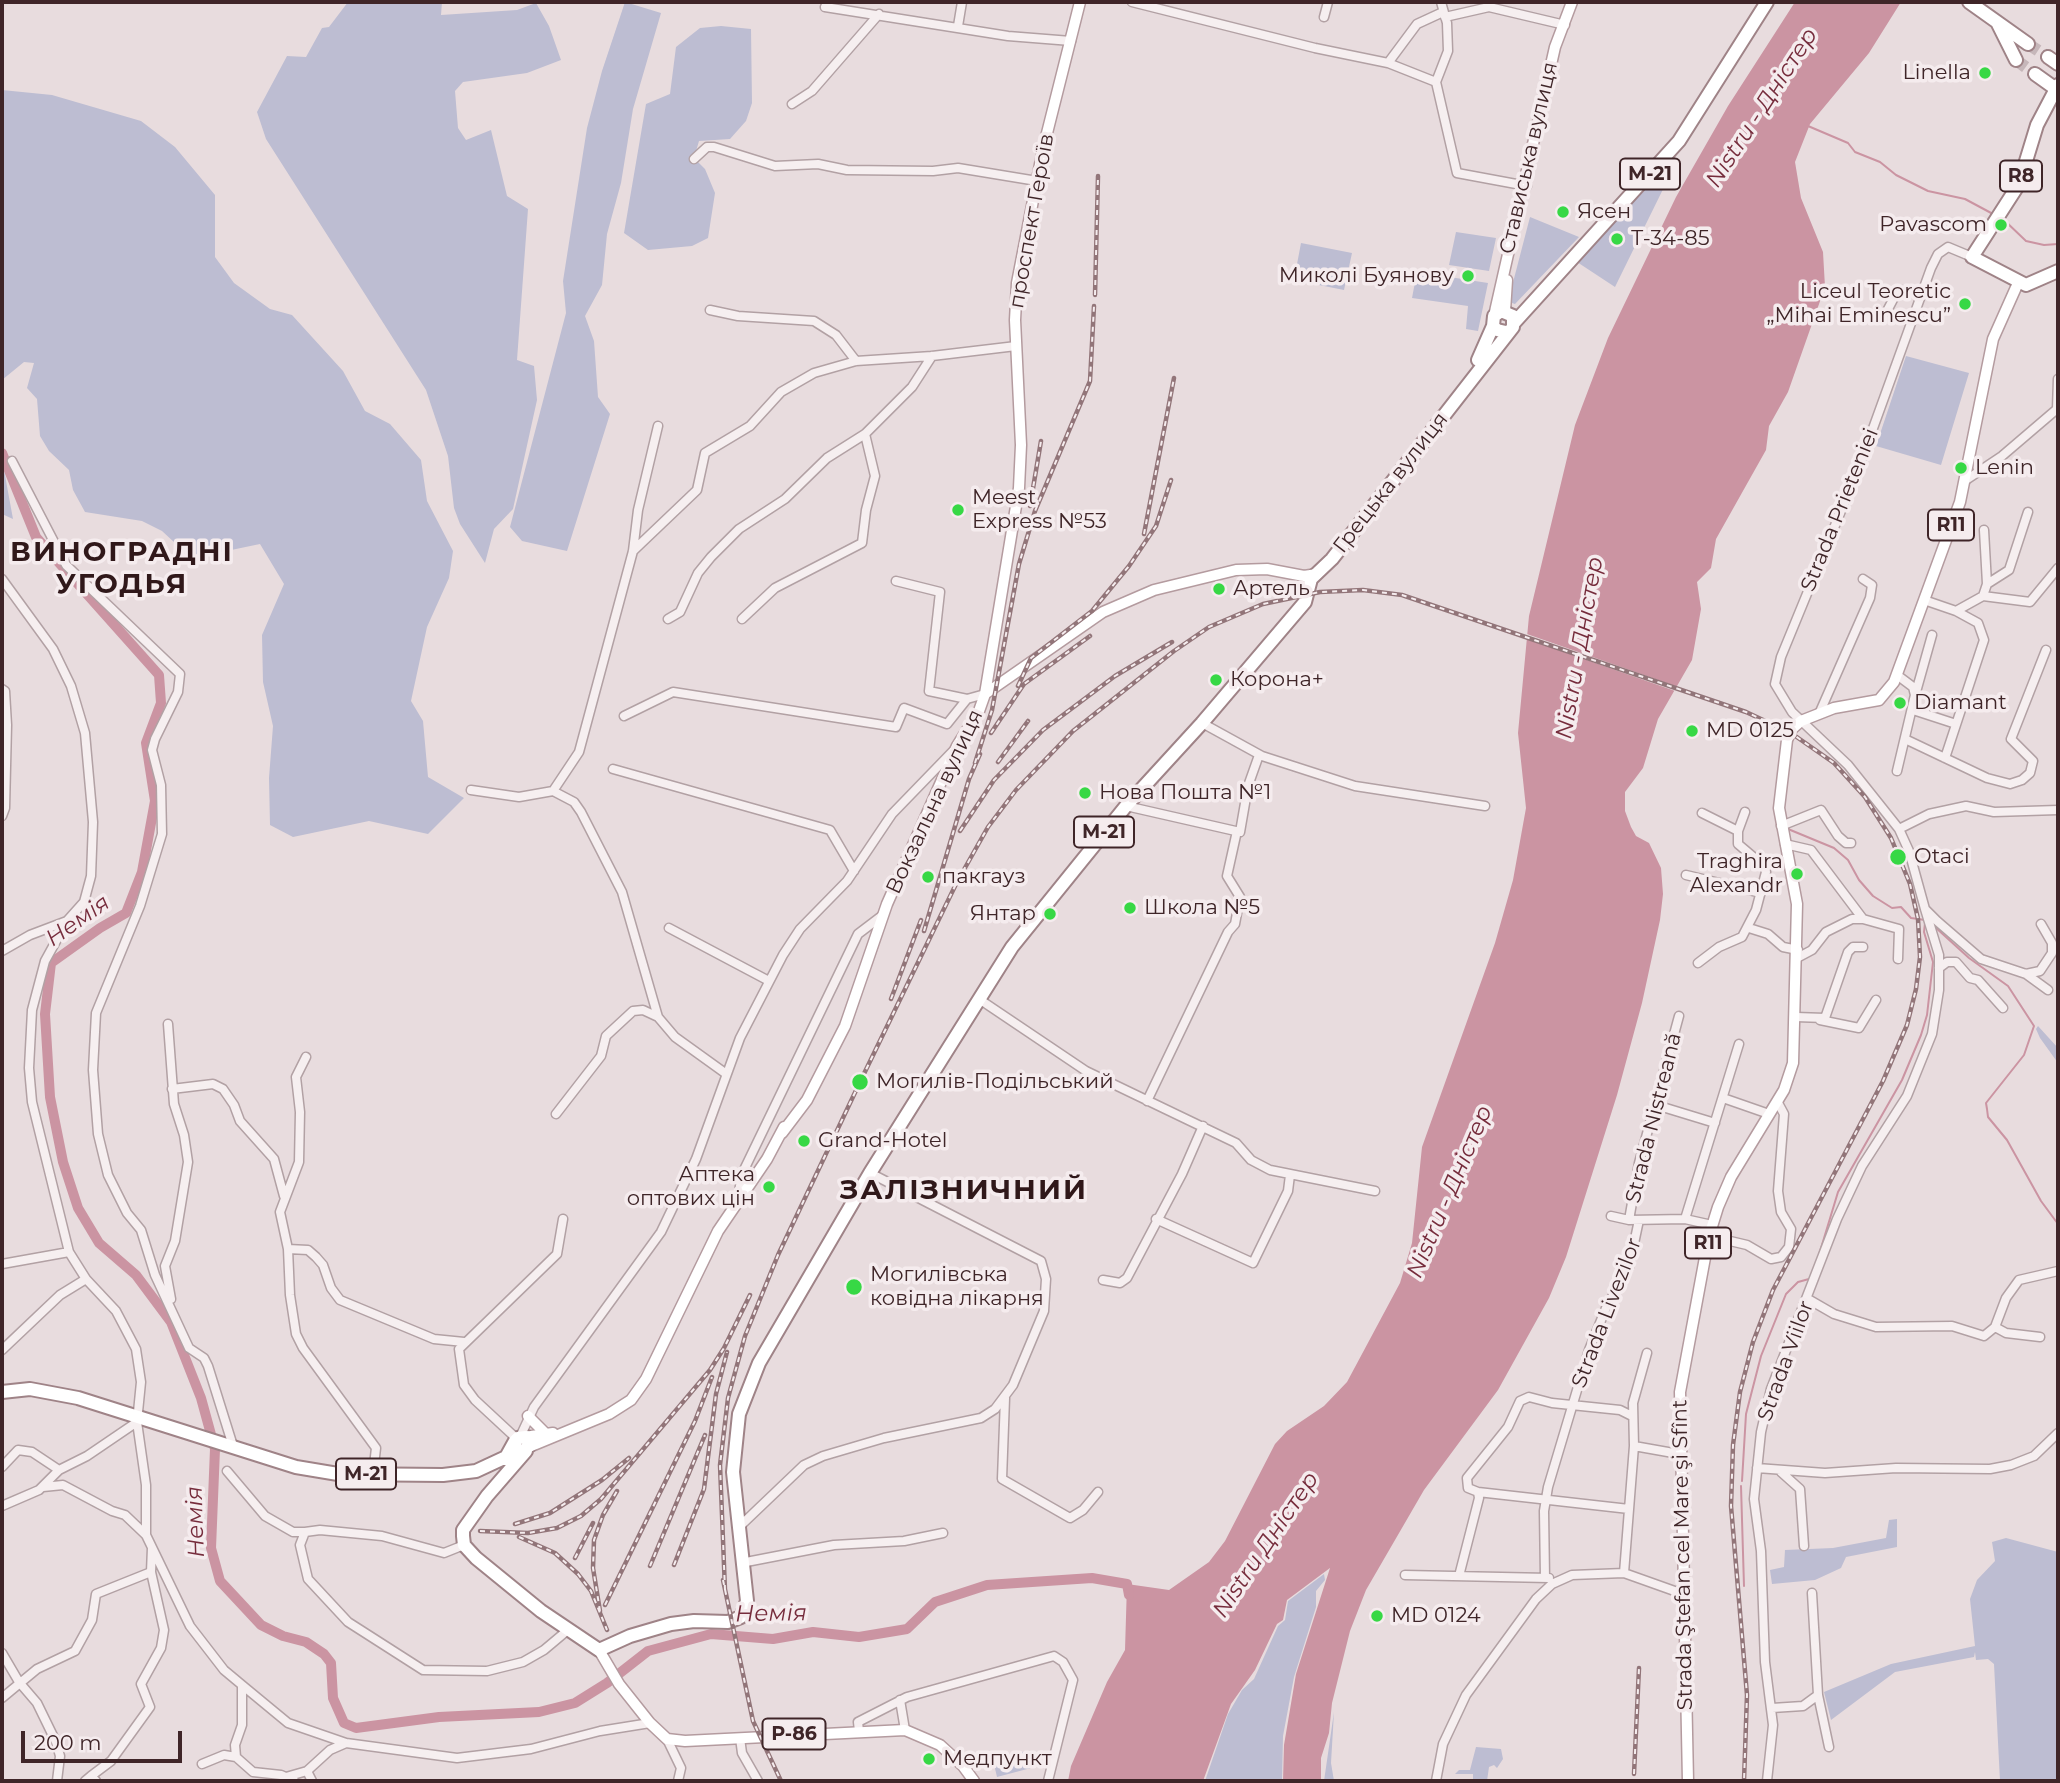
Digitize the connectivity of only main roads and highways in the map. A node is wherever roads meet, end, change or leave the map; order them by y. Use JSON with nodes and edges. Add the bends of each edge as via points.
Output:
{"nodes":[{"id":1,"x":1080,"y":2,"type":"edge"},
{"id":2,"x":1574,"y":2,"type":"edge"},
{"id":3,"x":1767,"y":2,"type":"edge"},
{"id":4,"x":1969,"y":2,"type":"edge"},
{"id":5,"x":1997,"y":21,"type":"junction"},
{"id":6,"x":2028,"y":44,"type":"tunnel mouth"},
{"id":7,"x":2016,"y":60,"type":"tunnel mouth"},
{"id":8,"x":2035,"y":74,"type":"tunnel mouth"},
{"id":9,"x":2057,"y":87,"type":"edge"},
{"id":10,"x":2058,"y":271,"type":"edge"},
{"id":11,"x":2018,"y":283,"type":"junction"},
{"id":12,"x":1503,"y":320,"type":"junction"},
{"id":13,"x":1291,"y":574,"type":"junction"},
{"id":14,"x":1315,"y":577,"type":"junction"},
{"id":15,"x":985,"y":694,"type":"junction"},
{"id":16,"x":2,"y":1392,"type":"edge"},
{"id":17,"x":528,"y":1416,"type":"road end"},
{"id":18,"x":564,"y":1432,"type":"junction"},
{"id":19,"x":546,"y":1433,"type":"junction"},
{"id":20,"x":517,"y":1449,"type":"junction"},
{"id":21,"x":476,"y":1471,"type":"junction"},
{"id":22,"x":490,"y":1493,"type":"junction"},
{"id":23,"x":602,"y":1656,"type":"junction"},
{"id":24,"x":974,"y":1781,"type":"edge"},
{"id":25,"x":1688,"y":1781,"type":"edge"}],
"edges":[{"from":1,"to":15,"type":"main road","name":"проспект Героїв","via":[[1017,283],[1019,488]]},
{"from":2,"to":12,"type":"main road","name":"Стависька вулиця","via":[[1563,24],[1525,186]]},
{"from":3,"to":12,"type":"highway","name":"Грецька вулиця","number":"М-21","via":[[1679,141],[1531,302]]},
{"from":4,"to":5,"type":"highway"},
{"from":5,"to":6,"type":"highway"},
{"from":5,"to":7,"type":"highway"},
{"from":8,"to":9,"type":"highway"},
{"from":9,"to":11,"type":"highway","number":"R8","via":[[2037,125],[2016,190],[1972,257]]},
{"from":10,"to":11,"type":"highway","via":[[2032,285]]},
{"from":11,"to":25,"type":"main road","name":"Strada Ştefan cel Mare şi Sfînt","number":"R11","via":[[1993,339],[1966,480],[1891,689],[1879,699],[1797,724],[1786,748],[1779,799],[1797,904],[1798,954],[1791,1074],[1731,1177],[1711,1231],[1682,1375],[1679,1454]]},
{"from":12,"to":14,"type":"highway","name":"Грецька вулиця","number":"М-21","via":[[1467,383]]},
{"from":13,"to":14,"type":"main road","name":"Вокзальна вулиця"},
{"from":13,"to":14,"type":"main road"},
{"from":13,"to":15,"type":"main road","name":"Вокзальна вулиця","via":[[1236,570],[1144,593],[1102,612]]},
{"from":14,"to":23,"type":"highway","number":"М-21","via":[[1305,603],[1126,806],[1012,947],[870,1173],[750,1379],[735,1442],[737,1529],[747,1601],[744,1612],[737,1620],[671,1624],[630,1636]]},
{"from":15,"to":18,"type":"main road","name":"Вокзальна вулиця","via":[[957,746],[883,915],[853,1000],[817,1081],[718,1231],[646,1379],[631,1400]]},
{"from":16,"to":21,"type":"highway","number":"М-21","via":[[48,1391],[310,1470],[373,1474]]},
{"from":17,"to":19,"type":"main road"},
{"from":18,"to":19,"type":"main road","name":"Вокзальна вулиця"},
{"from":18,"to":20,"type":"main road","name":"Вокзальна вулиця"},
{"from":19,"to":20,"type":"main road","name":"Вокзальна вулиця"},
{"from":20,"to":21,"type":"highway","number":"М-21"},
{"from":20,"to":22,"type":"highway","name":"Вокзальна вулиця"},
{"from":21,"to":22,"type":"highway","via":[[487,1477]]},
{"from":22,"to":23,"type":"highway","name":"Вокзальна вулиця","via":[[463,1530],[464,1545]]},
{"from":23,"to":24,"type":"main road","number":"Р-86","via":[[619,1684],[667,1739],[905,1730],[940,1745]]}]}
